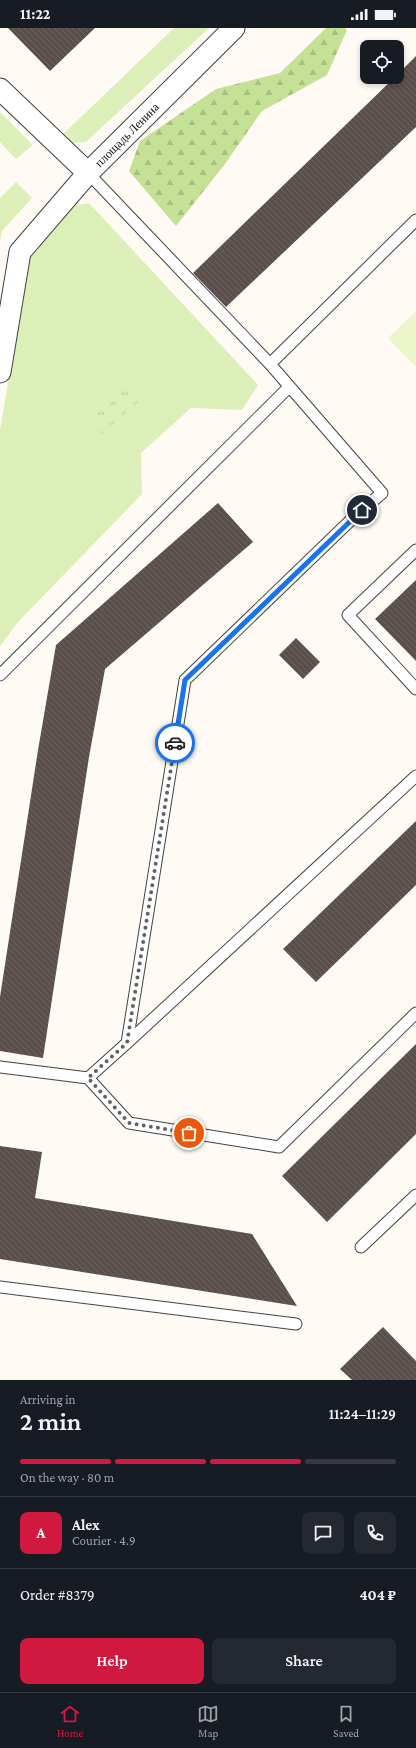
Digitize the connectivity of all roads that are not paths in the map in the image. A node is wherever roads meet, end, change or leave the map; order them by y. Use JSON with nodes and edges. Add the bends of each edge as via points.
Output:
{"nodes":[{"id":1,"x":234,"y":28,"type":"edge"},
{"id":2,"x":0,"y":89,"type":"edge"},
{"id":3,"x":88,"y":173,"type":"junction"},
{"id":4,"x":416,"y":220,"type":"edge"},
{"id":5,"x":270,"y":364,"type":"junction"},
{"id":6,"x":0,"y":372,"type":"edge"},
{"id":7,"x":289,"y":387,"type":"junction"},
{"id":8,"x":416,"y":550,"type":"edge"},
{"id":9,"x":0,"y":675,"type":"edge"},
{"id":10,"x":416,"y":689,"type":"edge"},
{"id":11,"x":416,"y":776,"type":"edge"},
{"id":12,"x":416,"y":1013,"type":"edge"},
{"id":13,"x":127,"y":1043,"type":"junction"},
{"id":14,"x":0,"y":1067,"type":"edge"},
{"id":15,"x":88,"y":1078,"type":"junction"},
{"id":16,"x":416,"y":1195,"type":"edge"},
{"id":17,"x":361,"y":1247,"type":"dead end"},
{"id":18,"x":0,"y":1287,"type":"edge"},
{"id":19,"x":296,"y":1324,"type":"dead end"}],
"edges":[{"from":1,"to":3,"type":"street","name":"площадь Ленина"},
{"from":2,"to":3,"type":"street","name":"площадь Ленина"},
{"from":3,"to":5,"type":"lane"},
{"from":3,"to":6,"type":"street","via":[[20,252]]},
{"from":4,"to":5,"type":"lane"},
{"from":5,"to":7,"type":"lane"},
{"from":7,"to":9,"type":"lane"},
{"from":7,"to":13,"type":"lane","via":[[382,493],[185,680]]},
{"from":8,"to":10,"type":"lane","via":[[348,615]]},
{"from":11,"to":13,"type":"lane"},
{"from":12,"to":15,"type":"lane","via":[[279,1147],[129,1123]]},
{"from":13,"to":15,"type":"lane"},
{"from":14,"to":15,"type":"lane"},
{"from":16,"to":17,"type":"lane"},
{"from":18,"to":19,"type":"lane"}]}
